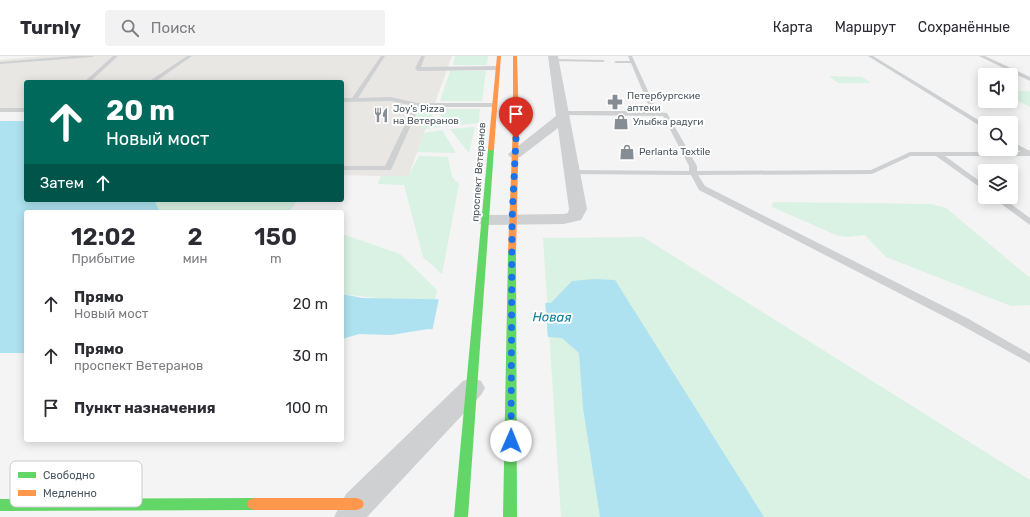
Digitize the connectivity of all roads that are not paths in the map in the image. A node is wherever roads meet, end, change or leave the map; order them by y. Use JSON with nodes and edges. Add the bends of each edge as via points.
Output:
{"nodes":[{"id":1,"x":16,"y":56,"type":"edge"},
{"id":2,"x":92,"y":56,"type":"edge"},
{"id":3,"x":116,"y":56,"type":"edge"},
{"id":4,"x":190,"y":56,"type":"edge"},
{"id":5,"x":383,"y":56,"type":"edge"},
{"id":6,"x":423,"y":56,"type":"edge"},
{"id":7,"x":499,"y":56,"type":"edge"},
{"id":8,"x":515,"y":56,"type":"edge"},
{"id":9,"x":630,"y":56,"type":"edge"},
{"id":10,"x":870,"y":56,"type":"edge"},
{"id":11,"x":981,"y":56,"type":"edge"},
{"id":12,"x":553,"y":58,"type":"edge"},
{"id":13,"x":603,"y":61,"type":"dead end"},
{"id":14,"x":8,"y":62,"type":"junction"},
{"id":15,"x":616,"y":62,"type":"dead end"},
{"id":16,"x":632,"y":62,"type":"junction"},
{"id":17,"x":0,"y":63,"type":"edge"},
{"id":18,"x":498,"y":68,"type":"junction"},
{"id":19,"x":1030,"y":78,"type":"edge"},
{"id":20,"x":89,"y":80,"type":"edge"},
{"id":21,"x":153,"y":80,"type":"edge"},
{"id":22,"x":354,"y":99,"type":"junction"},
{"id":23,"x":344,"y":100,"type":"edge"},
{"id":24,"x":417,"y":105,"type":"junction"},
{"id":25,"x":495,"y":105,"type":"junction"},
{"id":26,"x":0,"y":110,"type":"edge"},
{"id":27,"x":24,"y":110,"type":"edge"},
{"id":28,"x":642,"y":112,"type":"junction"},
{"id":29,"x":563,"y":115,"type":"junction"},
{"id":30,"x":978,"y":123,"type":"edge"},
{"id":31,"x":1018,"y":147,"type":"edge"},
{"id":32,"x":515,"y":154,"type":"junction"},
{"id":33,"x":938,"y":154,"type":"junction"},
{"id":34,"x":978,"y":154,"type":"edge"},
{"id":35,"x":1018,"y":154,"type":"edge"},
{"id":36,"x":344,"y":168,"type":"edge"},
{"id":37,"x":573,"y":172,"type":"junction"},
{"id":38,"x":693,"y":173,"type":"junction"},
{"id":39,"x":978,"y":184,"type":"edge"},
{"id":40,"x":1006,"y":204,"type":"edge"},
{"id":41,"x":486,"y":220,"type":"junction"},
{"id":42,"x":512,"y":220,"type":"junction"},
{"id":43,"x":1030,"y":222,"type":"edge"},
{"id":44,"x":1030,"y":358,"type":"edge"},
{"id":45,"x":473,"y":376,"type":"junction"},
{"id":46,"x":0,"y":505,"type":"edge"},
{"id":47,"x":10,"y":505,"type":"edge"},
{"id":48,"x":142,"y":507,"type":"edge"},
{"id":49,"x":354,"y":510,"type":"edge"},
{"id":50,"x":461,"y":517,"type":"edge"},
{"id":51,"x":510,"y":517,"type":"edge"}],
"edges":[{"from":1,"to":14,"type":"lane"},
{"from":2,"to":14,"type":"lane"},
{"from":3,"to":20,"type":"lane"},
{"from":4,"to":21,"type":"lane"},
{"from":5,"to":22,"type":"lane"},
{"from":6,"to":18,"type":"lane","via":[[418,69]]},
{"from":7,"to":18,"type":"main road","name":"проспект Ветеранов"},
{"from":8,"to":32,"type":"main road"},
{"from":9,"to":16,"type":"lane"},
{"from":10,"to":30,"type":"lane"},
{"from":11,"to":19,"type":"lane"},
{"from":12,"to":13,"type":"lane"},
{"from":12,"to":29,"type":"street"},
{"from":14,"to":17,"type":"lane"},
{"from":15,"to":16,"type":"lane"},
{"from":16,"to":28,"type":"lane","via":[[651,104]]},
{"from":18,"to":25,"type":"main road","name":"проспект Ветеранов"},
{"from":22,"to":23,"type":"lane"},
{"from":22,"to":24,"type":"lane","via":[[391,100]]},
{"from":24,"to":25,"type":"lane"},
{"from":24,"to":36,"type":"lane","via":[[388,168]]},
{"from":25,"to":41,"type":"main road","name":"проспект Ветеранов"},
{"from":26,"to":27,"type":"lane"},
{"from":28,"to":29,"type":"lane"},
{"from":28,"to":38,"type":"lane","via":[[665,114],[693,166]]},
{"from":29,"to":32,"type":"street"},
{"from":29,"to":37,"type":"street"},
{"from":31,"to":35,"type":"lane","via":[[1030,154]]},
{"from":32,"to":42,"type":"main road"},
{"from":33,"to":34,"type":"lane"},
{"from":33,"to":38,"type":"lane","via":[[910,154],[872,172]]},
{"from":33,"to":39,"type":"lane"},
{"from":37,"to":38,"type":"lane"},
{"from":37,"to":42,"type":"street","via":[[578,209],[575,216],[564,219]]},
{"from":38,"to":44,"type":"lane","via":[[702,188],[963,321]]},
{"from":40,"to":43,"type":"lane"},
{"from":41,"to":42,"type":"street"},
{"from":41,"to":45,"type":"main road","name":"проспект Ветеранов"},
{"from":42,"to":51,"type":"main road"},
{"from":45,"to":49,"type":"street"},
{"from":45,"to":50,"type":"main road"},
{"from":46,"to":47,"type":"main road"},
{"from":48,"to":49,"type":"main road"}]}
